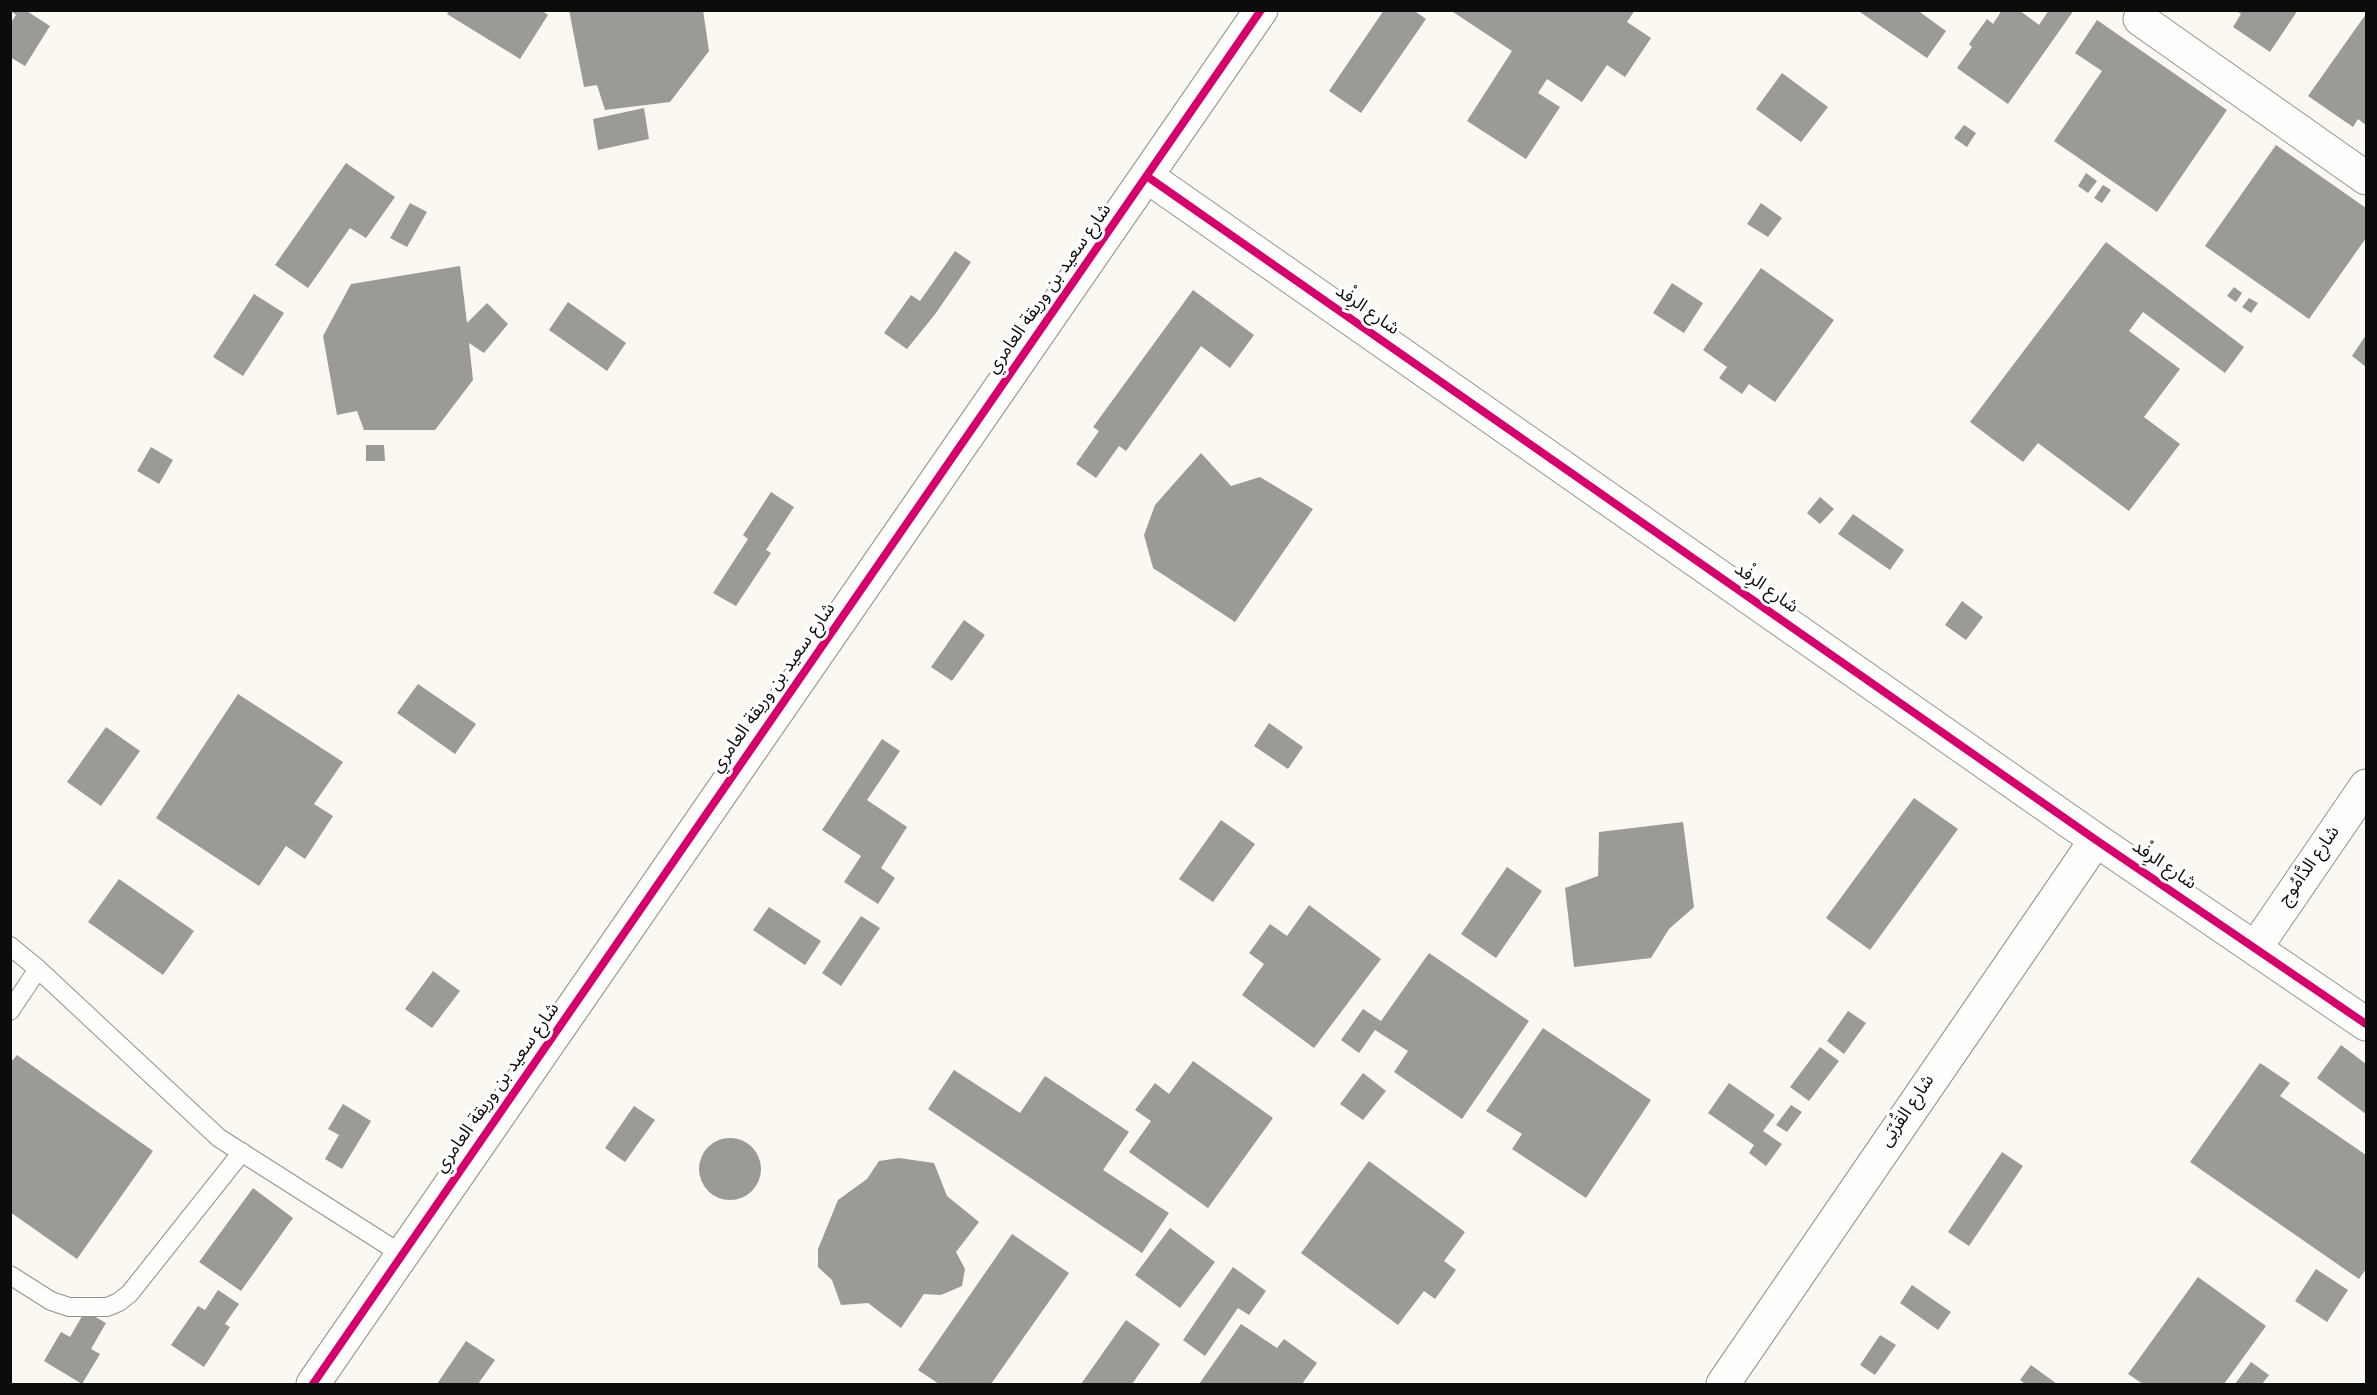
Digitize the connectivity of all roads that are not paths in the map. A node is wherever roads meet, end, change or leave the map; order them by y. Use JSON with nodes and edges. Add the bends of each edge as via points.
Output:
{"nodes":[{"id":1,"x":1261,"y":10,"type":"edge"},
{"id":2,"x":2140,"y":20,"type":"dead end"},
{"id":3,"x":1148,"y":177,"type":"junction"},
{"id":4,"x":2367,"y":178,"type":"edge"},
{"id":5,"x":2367,"y":786,"type":"edge"},
{"id":6,"x":2096,"y":840,"type":"junction"},
{"id":7,"x":10,"y":946,"type":"edge"},
{"id":8,"x":2256,"y":947,"type":"junction"},
{"id":9,"x":38,"y":969,"type":"junction"},
{"id":10,"x":10,"y":1011,"type":"edge"},
{"id":11,"x":2367,"y":1024,"type":"edge"},
{"id":12,"x":242,"y":1152,"type":"junction"},
{"id":13,"x":403,"y":1255,"type":"junction"},
{"id":14,"x":10,"y":1275,"type":"edge"},
{"id":15,"x":313,"y":1384,"type":"edge"},
{"id":16,"x":1723,"y":1384,"type":"edge"}],
"edges":[{"from":1,"to":3,"type":"street","name":"شارع سعيد بن وريقة العامري"},
{"from":2,"to":4,"type":"street"},
{"from":3,"to":6,"type":"street","name":"شارع الرِفْد"},
{"from":3,"to":13,"type":"street","name":"شارع سعيد بن وريقة العامري"},
{"from":5,"to":8,"type":"street","name":"شارع الدَّامُوج"},
{"from":6,"to":8,"type":"street","name":"شارع الرِفْد"},
{"from":6,"to":16,"type":"street","name":"شارع القُرْبَى"},
{"from":7,"to":9,"type":"lane"},
{"from":8,"to":11,"type":"street","name":"شارع الرِفْد"},
{"from":9,"to":10,"type":"lane"},
{"from":9,"to":12,"type":"lane","via":[[198,1120]]},
{"from":12,"to":13,"type":"lane"},
{"from":12,"to":14,"type":"lane","via":[[119,1302],[107,1307],[69,1307],[51,1301]]},
{"from":13,"to":15,"type":"street","name":"شارع سعيد بن وريقة العامري"}]}
